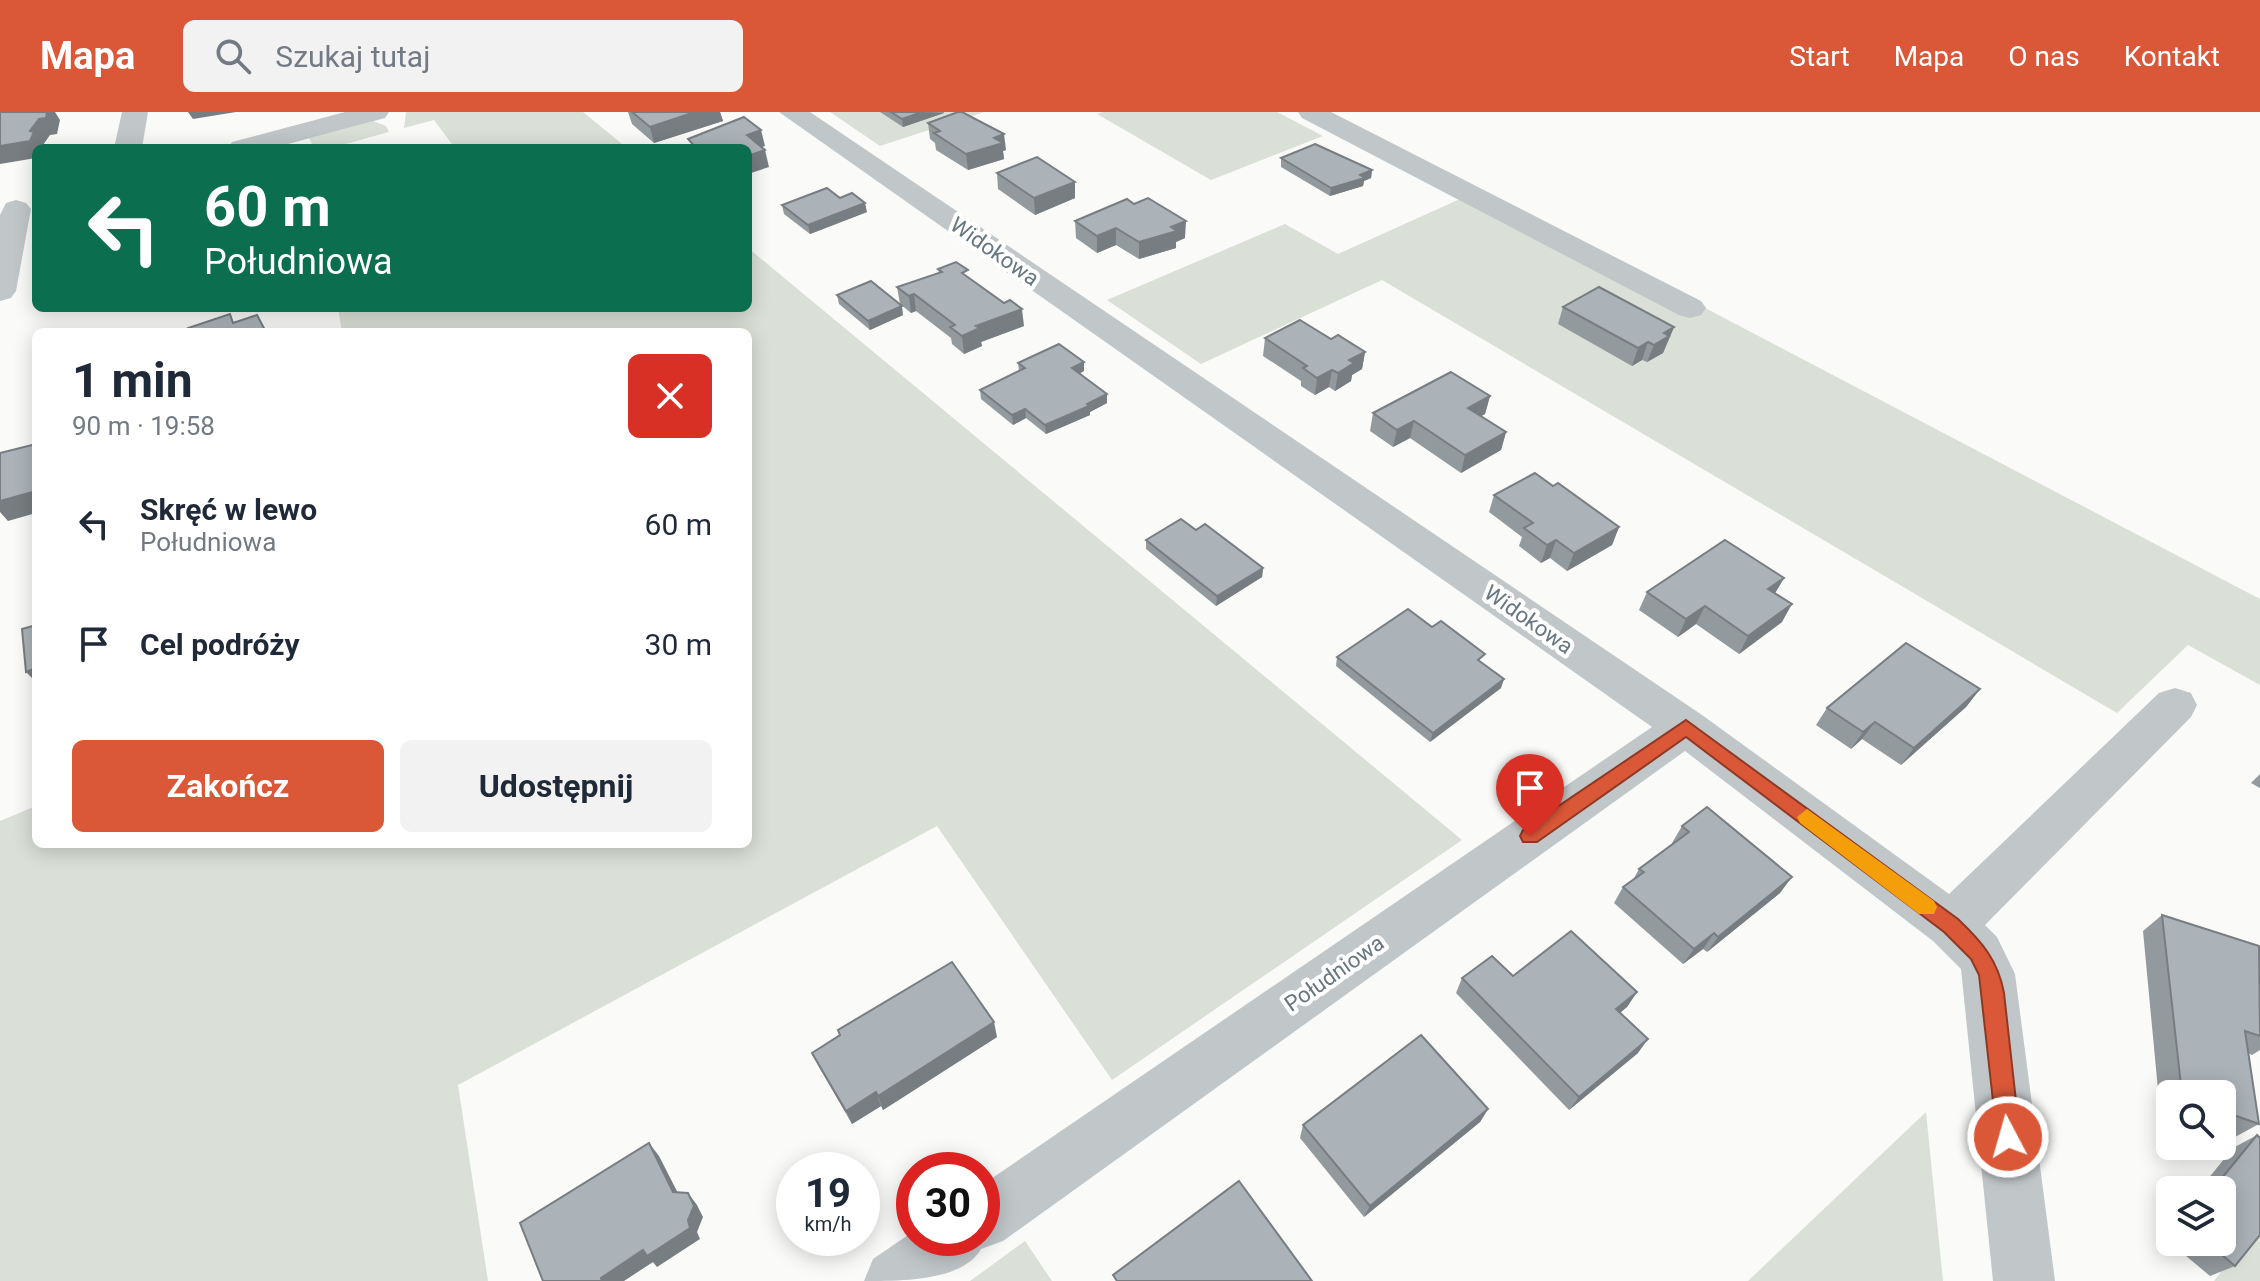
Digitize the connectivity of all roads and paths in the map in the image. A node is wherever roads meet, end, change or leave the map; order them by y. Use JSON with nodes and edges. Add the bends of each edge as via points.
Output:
{"nodes":[{"id":1,"x":135,"y":112,"type":"edge"},
{"id":2,"x":376,"y":112,"type":"edge"},
{"id":3,"x":792,"y":112,"type":"edge"},
{"id":4,"x":1311,"y":112,"type":"edge"},
{"id":5,"x":129,"y":144,"type":"edge"},
{"id":6,"x":257,"y":144,"type":"edge"},
{"id":7,"x":17,"y":208,"type":"edge"},
{"id":8,"x":0,"y":291,"type":"edge"},
{"id":9,"x":1690,"y":308,"type":"dead end"},
{"id":10,"x":2175,"y":705,"type":"dead end"},
{"id":11,"x":1686,"y":727,"type":"junction"},
{"id":12,"x":1951,"y":925,"type":"junction"},
{"id":13,"x":1000,"y":1207,"type":"edge"},
{"id":14,"x":930,"y":1256,"type":"edge"},
{"id":15,"x":895,"y":1281,"type":"edge"},
{"id":16,"x":2024,"y":1281,"type":"edge"}],
"edges":[{"from":1,"to":5,"type":"street"},
{"from":2,"to":6,"type":"street"},
{"from":3,"to":11,"type":"street","name":"Widokowa"},
{"from":4,"to":9,"type":"street"},
{"from":7,"to":8,"type":"street"},
{"from":10,"to":12,"type":"street"},
{"from":11,"to":12,"type":"street","name":"Widokowa"},
{"from":11,"to":13,"type":"street","name":"Południowa"},
{"from":12,"to":16,"type":"street","name":"Widokowa","via":[[1979,953],[1989,974]]},
{"from":14,"to":15,"type":"street"}]}
